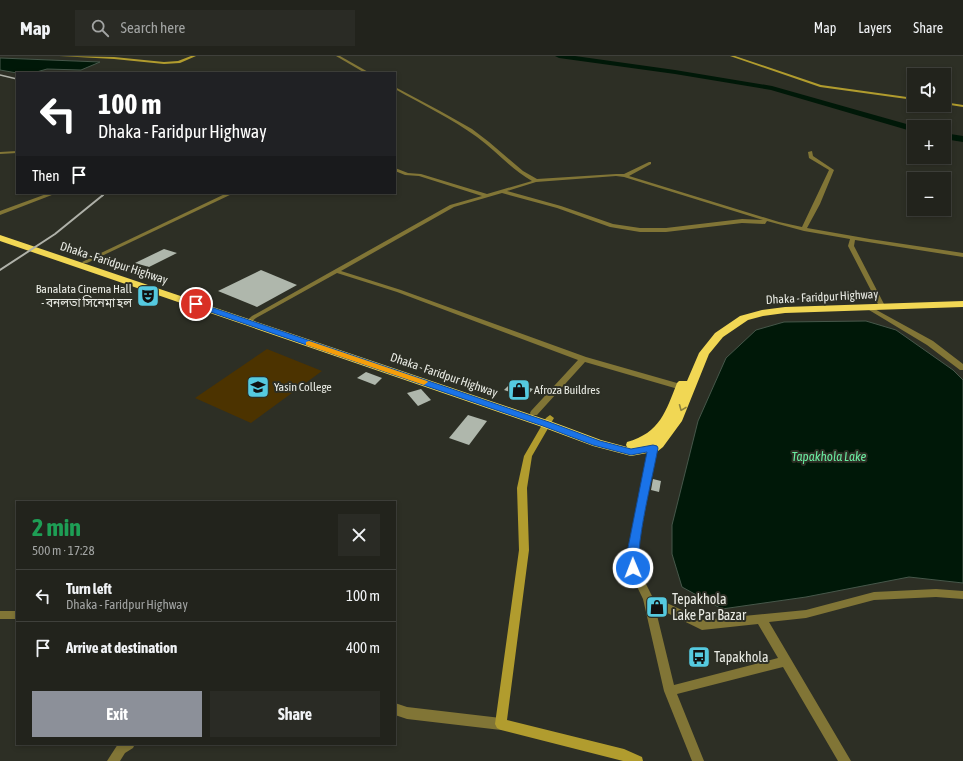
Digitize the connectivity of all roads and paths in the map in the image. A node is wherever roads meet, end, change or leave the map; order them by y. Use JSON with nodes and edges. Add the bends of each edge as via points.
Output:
{"nodes":[{"id":1,"x":61,"y":56,"type":"edge"},
{"id":2,"x":194,"y":56,"type":"edge"},
{"id":3,"x":338,"y":56,"type":"edge"},
{"id":4,"x":732,"y":56,"type":"edge"},
{"id":5,"x":366,"y":72,"type":"edge"},
{"id":6,"x":396,"y":89,"type":"edge"},
{"id":7,"x":907,"y":98,"type":"edge"},
{"id":8,"x":951,"y":104,"type":"edge"},
{"id":9,"x":963,"y":106,"type":"edge"},
{"id":10,"x":16,"y":152,"type":"edge"},
{"id":11,"x":810,"y":152,"type":"dead end"},
{"id":12,"x":0,"y":153,"type":"edge"},
{"id":13,"x":650,"y":163,"type":"dead end"},
{"id":14,"x":396,"y":169,"type":"edge"},
{"id":15,"x":625,"y":176,"type":"junction"},
{"id":16,"x":536,"y":182,"type":"junction"},
{"id":17,"x":501,"y":191,"type":"junction"},
{"id":18,"x":51,"y":194,"type":"edge"},
{"id":19,"x":229,"y":194,"type":"edge"},
{"id":20,"x":486,"y":196,"type":"junction"},
{"id":21,"x":0,"y":213,"type":"edge"},
{"id":22,"x":778,"y":223,"type":"junction"},
{"id":23,"x":804,"y":229,"type":"junction"},
{"id":24,"x":0,"y":233,"type":"edge"},
{"id":25,"x":0,"y":238,"type":"edge"},
{"id":26,"x":853,"y":238,"type":"junction"},
{"id":27,"x":963,"y":255,"type":"edge"},
{"id":28,"x":85,"y":262,"type":"junction"},
{"id":29,"x":336,"y":271,"type":"junction"},
{"id":30,"x":185,"y":298,"type":"junction"},
{"id":31,"x":963,"y":300,"type":"edge"},
{"id":32,"x":963,"y":304,"type":"edge"},
{"id":33,"x":882,"y":306,"type":"junction"},
{"id":34,"x":251,"y":320,"type":"junction"},
{"id":35,"x":715,"y":334,"type":"junction"},
{"id":36,"x":583,"y":358,"type":"junction"},
{"id":37,"x":963,"y":368,"type":"edge"},
{"id":38,"x":413,"y":376,"type":"junction"},
{"id":39,"x":681,"y":388,"type":"junction"},
{"id":40,"x":534,"y":413,"type":"junction"},
{"id":41,"x":548,"y":421,"type":"junction"},
{"id":42,"x":653,"y":448,"type":"junction"},
{"id":43,"x":963,"y":595,"type":"edge"},
{"id":44,"x":648,"y":599,"type":"junction"},
{"id":45,"x":0,"y":614,"type":"edge"},
{"id":46,"x":16,"y":615,"type":"edge"},
{"id":47,"x":762,"y":620,"type":"junction"},
{"id":48,"x":787,"y":661,"type":"junction"},
{"id":49,"x":670,"y":691,"type":"junction"},
{"id":50,"x":396,"y":709,"type":"edge"},
{"id":51,"x":502,"y":724,"type":"junction"},
{"id":52,"x":127,"y":745,"type":"edge"},
{"id":53,"x":113,"y":761,"type":"edge"},
{"id":54,"x":638,"y":761,"type":"edge"},
{"id":55,"x":698,"y":761,"type":"edge"},
{"id":56,"x":846,"y":761,"type":"edge"}],
"edges":[{"from":1,"to":2,"type":"street","via":[[164,63],[179,62]]},
{"from":3,"to":5,"type":"street"},
{"from":4,"to":7,"type":"street","via":[[820,86]]},
{"from":6,"to":16,"type":"street","via":[[480,137]]},
{"from":8,"to":9,"type":"street"},
{"from":10,"to":12,"type":"street"},
{"from":11,"to":23,"type":"street","via":[[814,160],[832,170]]},
{"from":13,"to":15,"type":"street"},
{"from":14,"to":20,"type":"street"},
{"from":15,"to":16,"type":"street"},
{"from":15,"to":22,"type":"street"},
{"from":16,"to":17,"type":"street"},
{"from":17,"to":20,"type":"street"},
{"from":17,"to":22,"type":"street","via":[[560,207],[612,226],[640,230],[666,230],[742,221]]},
{"from":18,"to":21,"type":"street"},
{"from":19,"to":28,"type":"street"},
{"from":20,"to":29,"type":"street","via":[[452,206]]},
{"from":22,"to":23,"type":"street"},
{"from":23,"to":26,"type":"street"},
{"from":24,"to":28,"type":"highway","name":"Dhaka - Faridpur Highway"},
{"from":25,"to":30,"type":"highway","name":"Dhaka - Faridpur Highway"},
{"from":26,"to":27,"type":"street"},
{"from":26,"to":33,"type":"street","via":[[851,246]]},
{"from":28,"to":30,"type":"highway","name":"Dhaka - Faridpur Highway"},
{"from":29,"to":34,"type":"street"},
{"from":29,"to":36,"type":"street","via":[[399,291]]},
{"from":30,"to":34,"type":"highway","name":"Dhaka - Faridpur Highway"},
{"from":31,"to":33,"type":"highway","name":"Dhaka - Faridpur Highway"},
{"from":32,"to":33,"type":"highway","name":"Dhaka - Faridpur Highway"},
{"from":33,"to":35,"type":"highway","name":"Dhaka - Faridpur Highway","via":[[762,313],[744,318]]},
{"from":33,"to":37,"type":"street"},
{"from":34,"to":38,"type":"highway","name":"Dhaka - Faridpur Highway"},
{"from":35,"to":39,"type":"highway","name":"Dhaka - Faridpur Highway","via":[[697,351]]},
{"from":35,"to":42,"type":"highway","name":"Dhaka - Faridpur Highway","one_way":true,"via":[[704,353],[676,421],[663,440]]},
{"from":36,"to":39,"type":"street"},
{"from":36,"to":40,"type":"street"},
{"from":38,"to":40,"type":"highway","name":"Dhaka - Faridpur Highway"},
{"from":38,"to":41,"type":"highway","name":"Dhaka - Faridpur Highway"},
{"from":39,"to":41,"type":"highway","name":"Dhaka - Faridpur Highway","via":[[668,419],[659,432],[640,444],[631,445],[600,438]]},
{"from":40,"to":41,"type":"highway","name":"Dhaka - Faridpur Highway"},
{"from":41,"to":42,"type":"highway","name":"Dhaka - Faridpur Highway","via":[[597,443],[631,452]]},
{"from":41,"to":51,"type":"street","via":[[528,456],[522,488],[524,550]]},
{"from":42,"to":44,"type":"street","via":[[632,553],[633,568]]},
{"from":43,"to":47,"type":"street","via":[[936,593],[874,596],[806,614]]},
{"from":44,"to":47,"type":"street","via":[[702,625]]},
{"from":44,"to":49,"type":"street"},
{"from":45,"to":46,"type":"street"},
{"from":47,"to":48,"type":"street"},
{"from":48,"to":49,"type":"street"},
{"from":48,"to":56,"type":"street"},
{"from":49,"to":55,"type":"street"},
{"from":50,"to":51,"type":"street","via":[[407,713]]},
{"from":51,"to":54,"type":"street","via":[[624,755]]},
{"from":52,"to":53,"type":"street","via":[[121,749]]}]}
